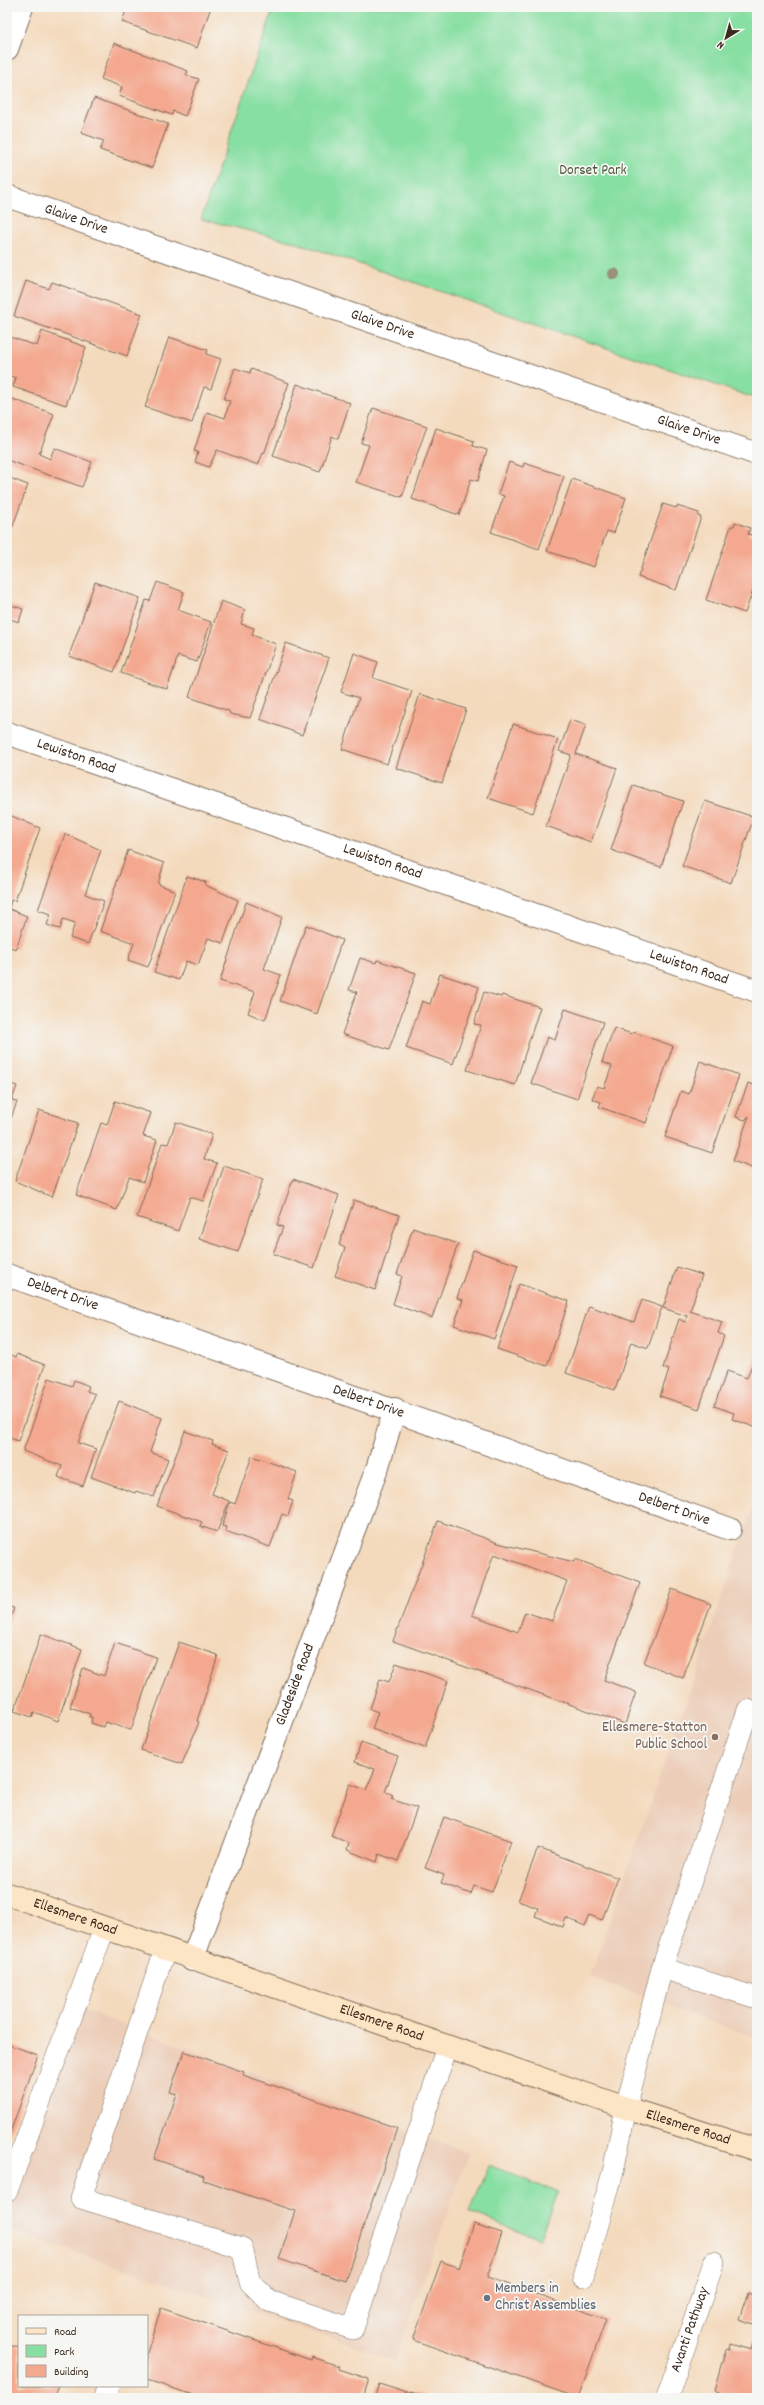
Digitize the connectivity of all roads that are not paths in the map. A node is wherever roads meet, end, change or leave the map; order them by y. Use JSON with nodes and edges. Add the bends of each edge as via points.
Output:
{"nodes":[{"id":1,"x":22,"y":7,"type":"edge"},
{"id":2,"x":7,"y":49,"type":"edge"},
{"id":3,"x":7,"y":196,"type":"edge"},
{"id":4,"x":757,"y":454,"type":"edge"},
{"id":5,"x":7,"y":734,"type":"edge"},
{"id":6,"x":757,"y":991,"type":"edge"},
{"id":7,"x":7,"y":1275,"type":"edge"},
{"id":8,"x":395,"y":1410,"type":"junction"},
{"id":9,"x":730,"y":1529,"type":"dead end"},
{"id":10,"x":748,"y":1710,"type":"dead end"},
{"id":11,"x":7,"y":1894,"type":"edge"},
{"id":12,"x":104,"y":1929,"type":"junction"},
{"id":13,"x":165,"y":1950,"type":"junction"},
{"id":14,"x":192,"y":1960,"type":"junction"},
{"id":15,"x":662,"y":1968,"type":"junction"},
{"id":16,"x":757,"y":1998,"type":"edge"},
{"id":17,"x":447,"y":2047,"type":"junction"},
{"id":18,"x":626,"y":2108,"type":"junction"},
{"id":19,"x":757,"y":2150,"type":"edge"},
{"id":20,"x":7,"y":2191,"type":"edge"},
{"id":21,"x":714,"y":2262,"type":"dead end"},
{"id":22,"x":583,"y":2277,"type":"dead end"},
{"id":23,"x":108,"y":2387,"type":"edge"},
{"id":24,"x":104,"y":2398,"type":"edge"},
{"id":25,"x":667,"y":2398,"type":"edge"}],
"edges":[{"from":1,"to":2,"type":"street"},
{"from":3,"to":4,"type":"street","name":"Glaive Drive"},
{"from":5,"to":6,"type":"street","name":"Lewiston Road"},
{"from":7,"to":8,"type":"street","name":"Delbert Drive"},
{"from":8,"to":9,"type":"street","name":"Delbert Drive"},
{"from":8,"to":14,"type":"street","name":"Gladeside Road","via":[[378,1466]]},
{"from":10,"to":15,"type":"lane"},
{"from":11,"to":12,"type":"main road","name":"Ellesmere Road"},
{"from":12,"to":13,"type":"main road","name":"Ellesmere Road"},
{"from":12,"to":20,"type":"lane"},
{"from":13,"to":14,"type":"main road","name":"Ellesmere Road"},
{"from":13,"to":17,"type":"lane","via":[[81,2198],[242,2248],[250,2282],[270,2301],[353,2329]]},
{"from":14,"to":17,"type":"main road","name":"Ellesmere Road"},
{"from":15,"to":16,"type":"lane"},
{"from":15,"to":18,"type":"lane"},
{"from":17,"to":18,"type":"main road","name":"Ellesmere Road"},
{"from":18,"to":19,"type":"main road","name":"Ellesmere Road"},
{"from":18,"to":22,"type":"lane","via":[[613,2172]]},
{"from":21,"to":25,"type":"lane","name":"Avanti Pathway"},
{"from":23,"to":24,"type":"lane"}]}
